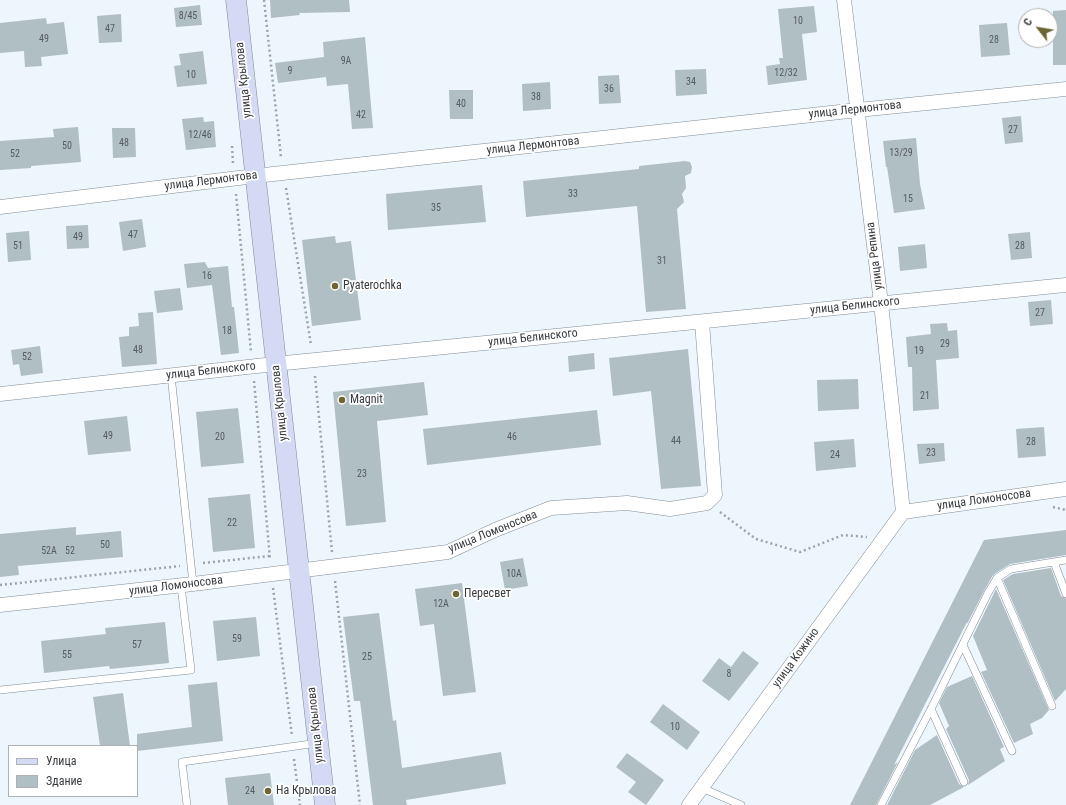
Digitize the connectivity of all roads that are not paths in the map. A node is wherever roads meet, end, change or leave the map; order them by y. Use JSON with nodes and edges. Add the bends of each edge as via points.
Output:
{"nodes":[{"id":1,"x":236,"y":0,"type":"edge"},
{"id":2,"x":844,"y":0,"type":"edge"},
{"id":3,"x":1066,"y":89,"type":"edge"},
{"id":4,"x":858,"y":110,"type":"junction"},
{"id":5,"x":255,"y":176,"type":"junction"},
{"id":6,"x":0,"y":207,"type":"edge"},
{"id":7,"x":1066,"y":285,"type":"edge"},
{"id":8,"x":881,"y":303,"type":"junction"},
{"id":9,"x":702,"y":322,"type":"junction"},
{"id":10,"x":276,"y":364,"type":"junction"},
{"id":11,"x":171,"y":375,"type":"junction"},
{"id":12,"x":0,"y":394,"type":"edge"},
{"id":13,"x":1066,"y":489,"type":"edge"},
{"id":14,"x":903,"y":512,"type":"junction"},
{"id":15,"x":1066,"y":560,"type":"edge"},
{"id":16,"x":1054,"y":562,"type":"junction"},
{"id":17,"x":298,"y":570,"type":"junction"},
{"id":18,"x":998,"y":578,"type":"junction"},
{"id":19,"x":187,"y":585,"type":"junction"},
{"id":20,"x":1066,"y":594,"type":"edge"},
{"id":21,"x":0,"y":605,"type":"edge"},
{"id":22,"x":963,"y":645,"type":"junction"},
{"id":23,"x":0,"y":690,"type":"edge"},
{"id":24,"x":1052,"y":706,"type":"dead end"},
{"id":25,"x":931,"y":708,"type":"junction"},
{"id":26,"x":318,"y":743,"type":"junction"},
{"id":27,"x":1012,"y":751,"type":"dead end"},
{"id":28,"x":964,"y":782,"type":"dead end"},
{"id":29,"x":702,"y":788,"type":"junction"},
{"id":30,"x":187,"y":805,"type":"edge"},
{"id":31,"x":325,"y":805,"type":"edge"},
{"id":32,"x":689,"y":805,"type":"edge"},
{"id":33,"x":741,"y":805,"type":"edge"},
{"id":34,"x":881,"y":805,"type":"edge"}],
"edges":[{"from":1,"to":5,"type":"main road","name":"улица Крылова"},
{"from":2,"to":4,"type":"street","name":"улица Репина"},
{"from":3,"to":4,"type":"street","name":"улица Лермонтова"},
{"from":4,"to":5,"type":"street","name":"улица Лермонтова"},
{"from":4,"to":8,"type":"street","name":"улица Репина"},
{"from":5,"to":6,"type":"street","name":"улица Лермонтова"},
{"from":5,"to":10,"type":"main road","name":"улица Крылова"},
{"from":7,"to":8,"type":"street","name":"улица Белинского"},
{"from":8,"to":9,"type":"street","name":"улица Белинского"},
{"from":8,"to":14,"type":"street","name":"улица Репина"},
{"from":9,"to":10,"type":"street","name":"улица Белинского"},
{"from":9,"to":17,"type":"street","name":"улица Ломоносова","via":[[716,495],[707,503],[670,509],[627,503],[551,508],[448,552]]},
{"from":10,"to":11,"type":"street","name":"улица Белинского"},
{"from":10,"to":17,"type":"main road","name":"улица Крылова"},
{"from":11,"to":12,"type":"street","name":"улица Белинского"},
{"from":11,"to":19,"type":"lane"},
{"from":13,"to":14,"type":"street","name":"улица Ломоносова"},
{"from":14,"to":29,"type":"street","name":"улица Кожино"},
{"from":15,"to":16,"type":"lane"},
{"from":16,"to":18,"type":"lane","via":[[1011,569]]},
{"from":16,"to":20,"type":"lane"},
{"from":17,"to":19,"type":"street","name":"улица Ломоносова"},
{"from":17,"to":26,"type":"main road","name":"улица Крылова"},
{"from":18,"to":22,"type":"lane"},
{"from":18,"to":24,"type":"lane"},
{"from":19,"to":21,"type":"street","name":"улица Ломоносова"},
{"from":19,"to":23,"type":"lane","via":[[191,670]]},
{"from":22,"to":25,"type":"lane"},
{"from":22,"to":27,"type":"lane"},
{"from":25,"to":28,"type":"lane"},
{"from":25,"to":34,"type":"lane"},
{"from":26,"to":30,"type":"lane","via":[[182,762]]},
{"from":26,"to":31,"type":"main road","name":"улица Крылова"},
{"from":29,"to":32,"type":"street","name":"улица Кожино"},
{"from":29,"to":33,"type":"lane"}]}
